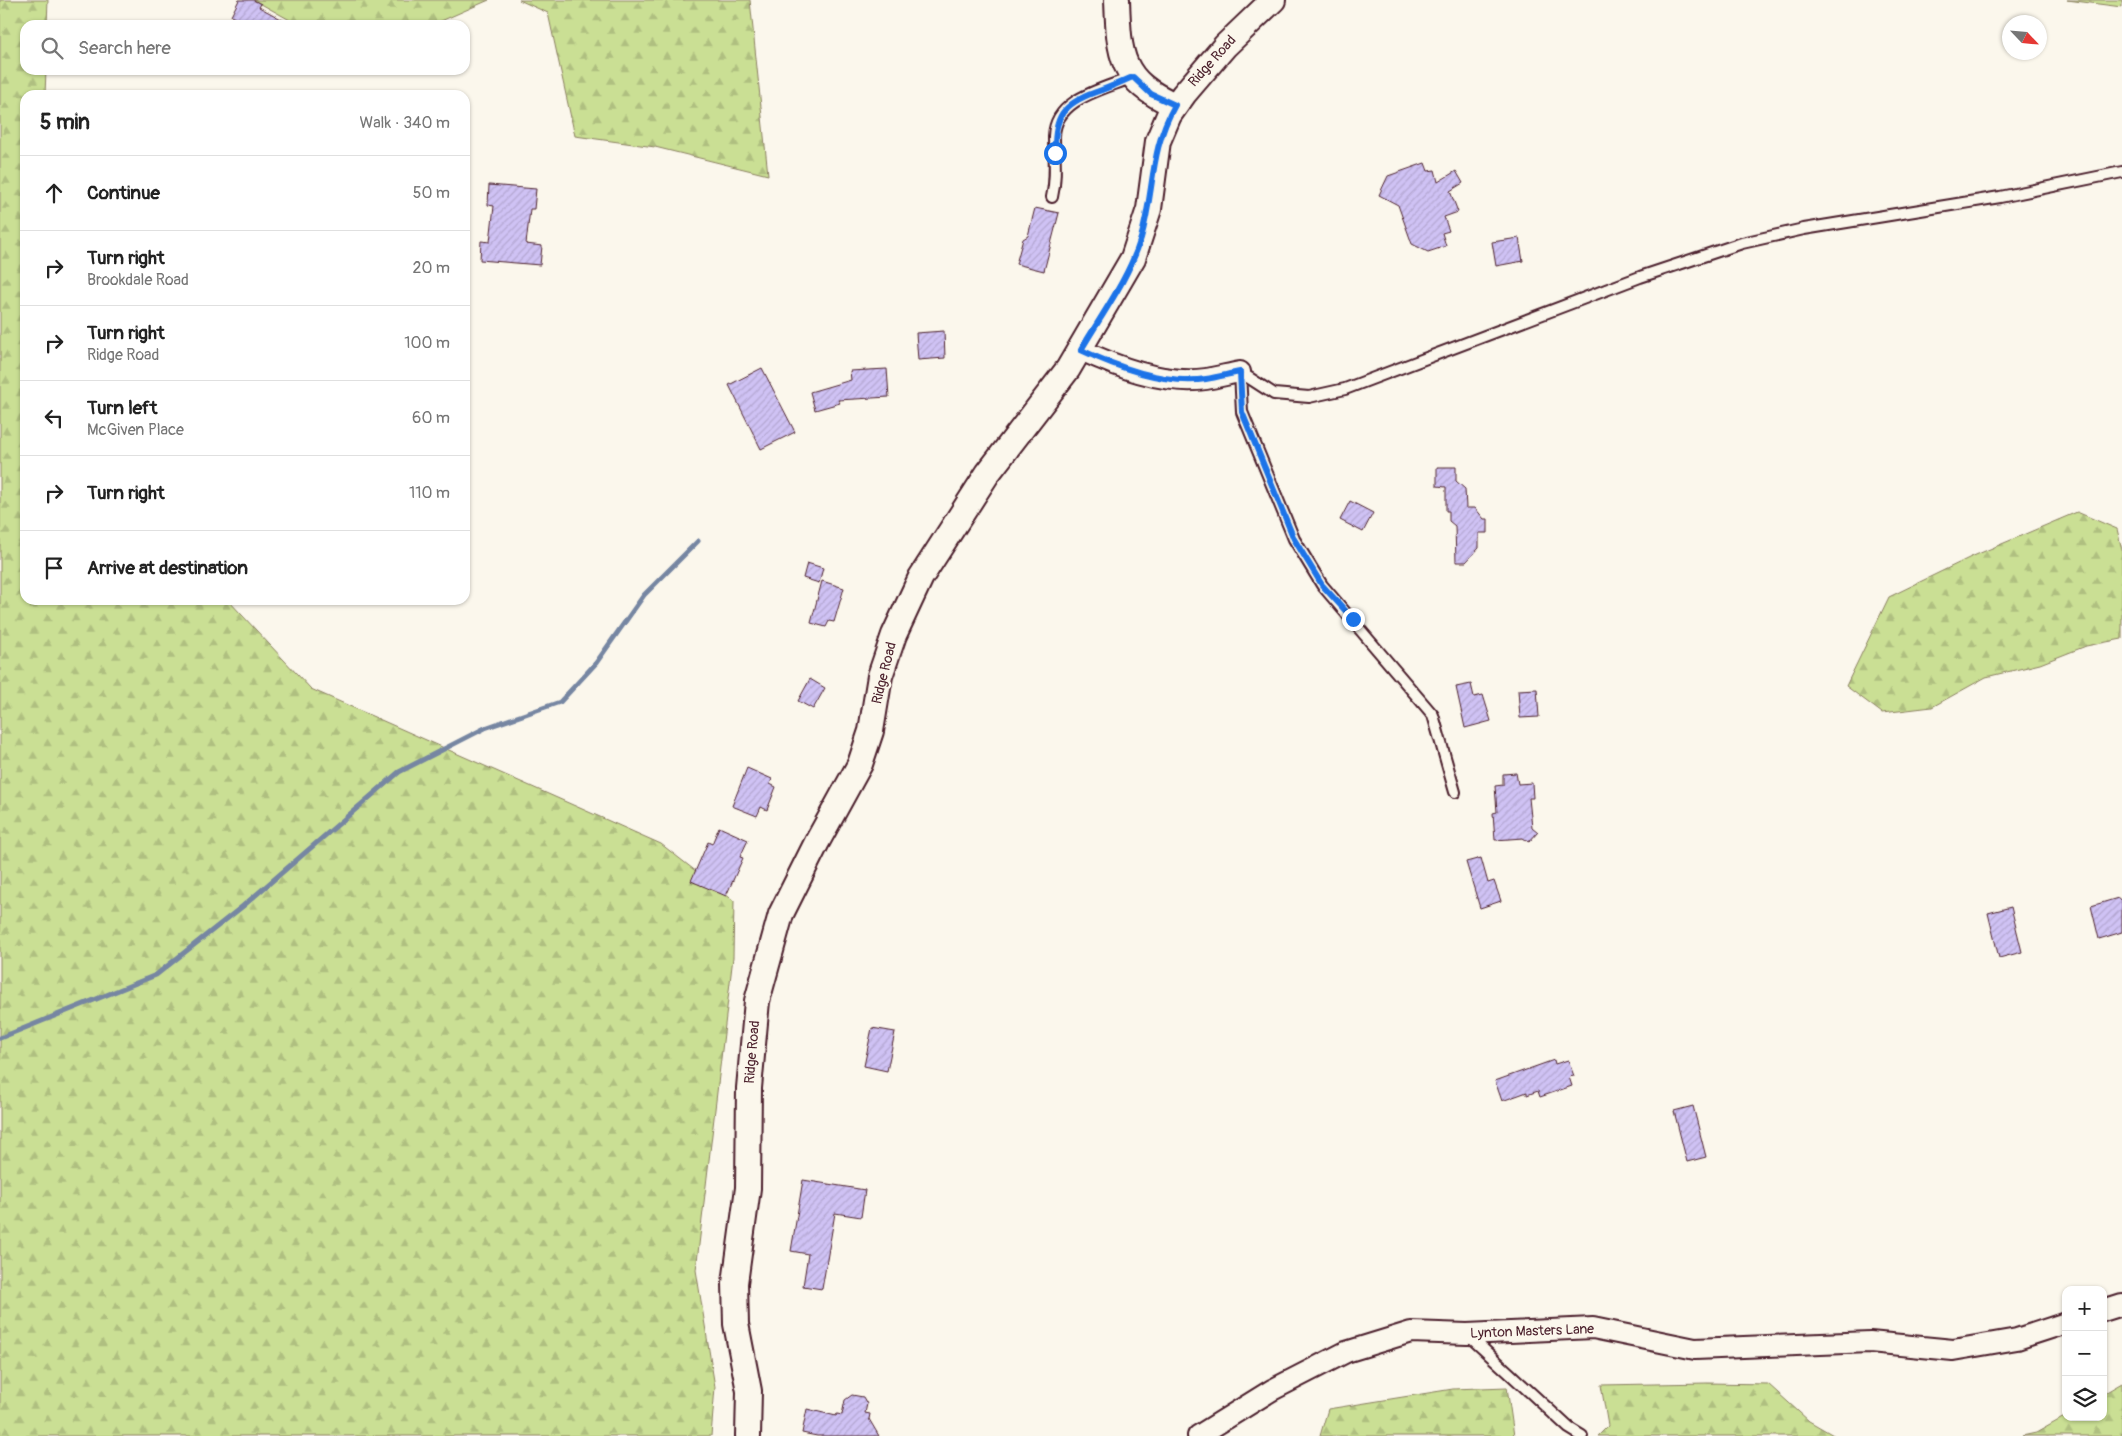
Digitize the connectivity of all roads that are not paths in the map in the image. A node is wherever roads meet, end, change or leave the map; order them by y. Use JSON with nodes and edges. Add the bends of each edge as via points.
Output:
{"nodes":[{"id":1,"x":1117,"y":0,"type":"edge"},
{"id":2,"x":1273,"y":0,"type":"edge"},
{"id":3,"x":1133,"y":77,"type":"junction"},
{"id":4,"x":1175,"y":105,"type":"junction"},
{"id":5,"x":2122,"y":172,"type":"edge"},
{"id":6,"x":1052,"y":197,"type":"dead end"},
{"id":7,"x":1081,"y":350,"type":"junction"},
{"id":8,"x":1240,"y":372,"type":"junction"},
{"id":9,"x":1455,"y":792,"type":"dead end"},
{"id":10,"x":2122,"y":1305,"type":"edge"},
{"id":11,"x":2107,"y":1310,"type":"edge"},
{"id":12,"x":2062,"y":1324,"type":"edge"},
{"id":13,"x":1468,"y":1334,"type":"junction"},
{"id":14,"x":748,"y":1436,"type":"edge"},
{"id":15,"x":1198,"y":1436,"type":"edge"},
{"id":16,"x":1582,"y":1436,"type":"edge"}],
"edges":[{"from":1,"to":3,"type":"street","via":[[1121,50]]},
{"from":2,"to":4,"type":"street","name":"Ridge Road","via":[[1225,46]]},
{"from":3,"to":4,"type":"street","via":[[1151,94]]},
{"from":3,"to":6,"type":"lane","via":[[1082,96],[1068,105],[1059,118],[1054,133],[1056,176]]},
{"from":4,"to":7,"type":"street","name":"Ridge Road","via":[[1158,141],[1140,241],[1124,276]]},
{"from":5,"to":8,"type":"lane","via":[[1742,243],[1640,277],[1346,389],[1309,397],[1274,394]]},
{"from":7,"to":8,"type":"street","via":[[1158,377],[1205,379]]},
{"from":7,"to":14,"type":"street","name":"Ridge Road","via":[[988,473],[921,577],[894,635],[883,668],[860,764],[816,842],[781,914],[756,1001],[749,1088],[748,1188],[735,1283],[736,1324],[749,1392]]},
{"from":8,"to":9,"type":"lane","via":[[1242,412],[1294,539],[1322,585],[1433,715]]},
{"from":10,"to":11,"type":"street"},
{"from":12,"to":13,"type":"street","name":"Lynton Masters Lane","via":[[2016,1339],[1953,1350],[1870,1342],[1695,1349],[1593,1328]]},
{"from":13,"to":15,"type":"street","name":"Lynton Masters Lane","via":[[1411,1332],[1346,1352],[1272,1390]]},
{"from":13,"to":16,"type":"lane","via":[[1569,1428]]}]}
